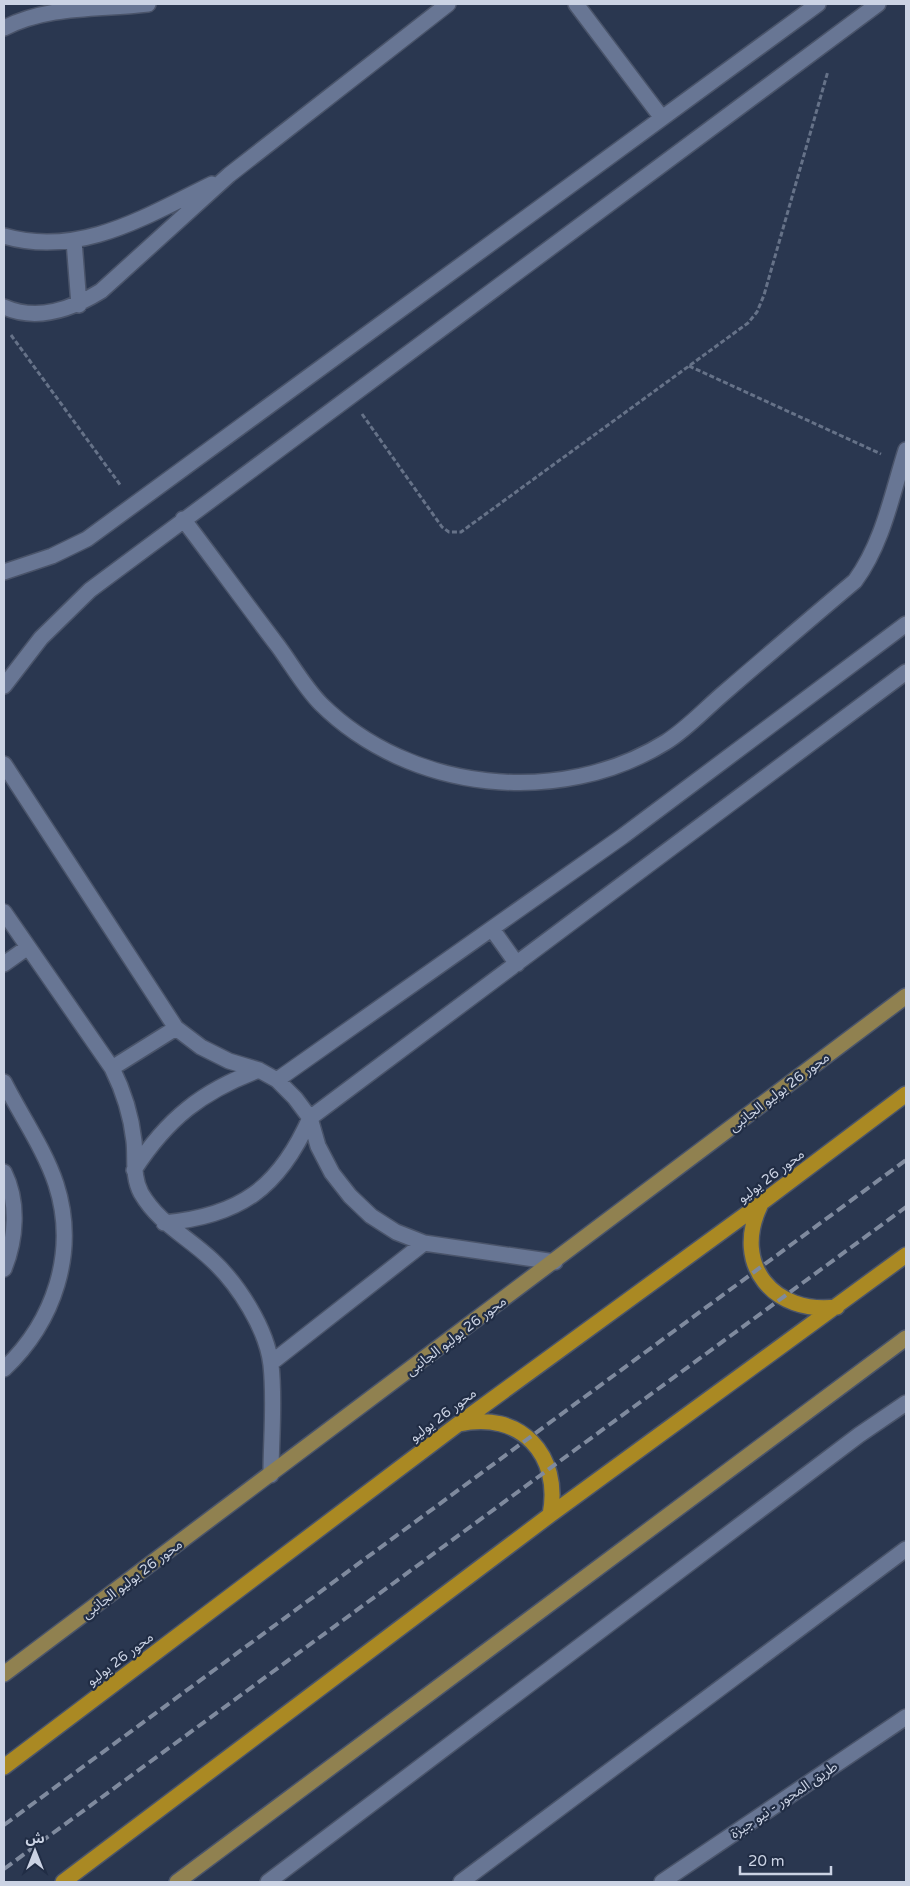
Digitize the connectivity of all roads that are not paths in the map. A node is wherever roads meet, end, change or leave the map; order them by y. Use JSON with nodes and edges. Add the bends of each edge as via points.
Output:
{"nodes":[{"id":1,"x":148,"y":4,"type":"edge"},
{"id":2,"x":448,"y":4,"type":"edge"},
{"id":3,"x":576,"y":4,"type":"edge"},
{"id":4,"x":818,"y":4,"type":"edge"},
{"id":5,"x":878,"y":4,"type":"edge"},
{"id":6,"x":4,"y":28,"type":"edge"},
{"id":7,"x":662,"y":118,"type":"junction"},
{"id":8,"x":229,"y":175,"type":"junction"},
{"id":9,"x":4,"y":236,"type":"edge"},
{"id":10,"x":74,"y":241,"type":"junction"},
{"id":11,"x":79,"y":305,"type":"junction"},
{"id":12,"x":4,"y":307,"type":"edge"},
{"id":13,"x":904,"y":457,"type":"edge"},
{"id":14,"x":183,"y":519,"type":"junction"},
{"id":15,"x":4,"y":572,"type":"edge"},
{"id":16,"x":906,"y":624,"type":"edge"},
{"id":17,"x":906,"y":672,"type":"edge"},
{"id":18,"x":4,"y":686,"type":"edge"},
{"id":19,"x":4,"y":764,"type":"edge"},
{"id":20,"x":5,"y":918,"type":"edge"},
{"id":21,"x":492,"y":929,"type":"junction"},
{"id":22,"x":28,"y":947,"type":"junction"},
{"id":23,"x":4,"y":964,"type":"edge"},
{"id":24,"x":517,"y":964,"type":"junction"},
{"id":25,"x":906,"y":996,"type":"edge"},
{"id":26,"x":176,"y":1028,"type":"junction"},
{"id":27,"x":112,"y":1068,"type":"junction"},
{"id":28,"x":259,"y":1070,"type":"junction"},
{"id":29,"x":278,"y":1080,"type":"junction"},
{"id":30,"x":4,"y":1082,"type":"edge"},
{"id":31,"x":906,"y":1094,"type":"edge"},
{"id":32,"x":310,"y":1118,"type":"junction"},
{"id":33,"x":134,"y":1170,"type":"junction"},
{"id":34,"x":4,"y":1172,"type":"edge"},
{"id":35,"x":760,"y":1204,"type":"junction"},
{"id":36,"x":164,"y":1223,"type":"junction"},
{"id":37,"x":424,"y":1243,"type":"junction"},
{"id":38,"x":906,"y":1255,"type":"edge"},
{"id":39,"x":556,"y":1262,"type":"junction"},
{"id":40,"x":4,"y":1269,"type":"edge"},
{"id":41,"x":838,"y":1307,"type":"junction"},
{"id":42,"x":906,"y":1338,"type":"edge"},
{"id":43,"x":271,"y":1363,"type":"junction"},
{"id":44,"x":4,"y":1369,"type":"edge"},
{"id":45,"x":906,"y":1403,"type":"edge"},
{"id":46,"x":456,"y":1425,"type":"junction"},
{"id":47,"x":271,"y":1475,"type":"junction"},
{"id":48,"x":550,"y":1515,"type":"junction"},
{"id":49,"x":906,"y":1549,"type":"edge"},
{"id":50,"x":4,"y":1674,"type":"edge"},
{"id":51,"x":906,"y":1717,"type":"edge"},
{"id":52,"x":4,"y":1767,"type":"edge"},
{"id":53,"x":63,"y":1882,"type":"edge"},
{"id":54,"x":176,"y":1882,"type":"edge"},
{"id":55,"x":268,"y":1882,"type":"edge"},
{"id":56,"x":461,"y":1882,"type":"edge"},
{"id":57,"x":662,"y":1882,"type":"edge"}],
"edges":[{"from":1,"to":6,"type":"street","via":[[50,11]]},
{"from":2,"to":8,"type":"street"},
{"from":3,"to":7,"type":"street"},
{"from":4,"to":7,"type":"street"},
{"from":5,"to":14,"type":"street"},
{"from":7,"to":15,"type":"street","via":[[88,539],[52,556]]},
{"from":8,"to":10,"type":"street","via":[[104,235]]},
{"from":8,"to":11,"type":"street","via":[[101,290]]},
{"from":9,"to":10,"type":"street","via":[[44,243]]},
{"from":10,"to":11,"type":"street"},
{"from":11,"to":12,"type":"street","via":[[56,312],[30,313]]},
{"from":13,"to":14,"type":"street","via":[[878,540],[854,581],[667,742],[625,762],[580,777],[534,783],[487,782],[441,773],[397,756],[356,733],[320,704]]},
{"from":14,"to":18,"type":"street","via":[[64,613]]},
{"from":16,"to":21,"type":"street","via":[[623,836]]},
{"from":17,"to":24,"type":"street"},
{"from":19,"to":26,"type":"street"},
{"from":20,"to":22,"type":"street"},
{"from":21,"to":24,"type":"street"},
{"from":21,"to":29,"type":"street"},
{"from":22,"to":23,"type":"street"},
{"from":22,"to":27,"type":"street"},
{"from":24,"to":32,"type":"street"},
{"from":25,"to":39,"type":"main road","name":"محور 26 يوليو الجانبى"},
{"from":26,"to":27,"type":"street"},
{"from":26,"to":28,"type":"street","via":[[201,1047],[229,1061]]},
{"from":27,"to":33,"type":"street","via":[[124,1092],[131,1117]]},
{"from":28,"to":29,"type":"street"},
{"from":28,"to":33,"type":"street","via":[[209,1092],[187,1108],[149,1146]]},
{"from":29,"to":32,"type":"street"},
{"from":30,"to":44,"type":"street","via":[[53,1176],[62,1210],[64,1237],[56,1289],[47,1314],[34,1336]]},
{"from":31,"to":35,"type":"highway","name":"محور 26 يوليو"},
{"from":32,"to":36,"type":"street","via":[[297,1148],[283,1167],[254,1194],[226,1210],[196,1220]]},
{"from":32,"to":37,"type":"street","via":[[318,1146],[332,1173],[350,1196],[371,1216],[396,1232]]},
{"from":33,"to":36,"type":"street","via":[[150,1208]]},
{"from":34,"to":40,"type":"street","via":[[12,1196],[14,1238]]},
{"from":35,"to":41,"type":"highway","via":[[753,1220],[751,1244],[756,1268],[764,1282],[790,1302],[805,1308]]},
{"from":35,"to":46,"type":"highway","name":"محور 26 يوليو"},
{"from":36,"to":43,"type":"street","via":[[201,1249],[243,1296],[260,1329]]},
{"from":37,"to":39,"type":"street"},
{"from":37,"to":43,"type":"street"},
{"from":38,"to":41,"type":"highway"},
{"from":39,"to":47,"type":"main road","name":"محور 26 يوليو الجانبى"},
{"from":41,"to":48,"type":"highway"},
{"from":42,"to":54,"type":"main road"},
{"from":43,"to":47,"type":"street"},
{"from":45,"to":55,"type":"street"},
{"from":46,"to":48,"type":"highway","via":[[488,1421],[504,1424],[531,1441],[549,1468],[553,1484]]},
{"from":46,"to":52,"type":"highway","name":"محور 26 يوليو"},
{"from":47,"to":50,"type":"main road","name":"محور 26 يوليو الجانبى"},
{"from":48,"to":53,"type":"highway"},
{"from":49,"to":56,"type":"street"},
{"from":51,"to":57,"type":"street","name":"طريق المحور - نيو جيزة"}]}
